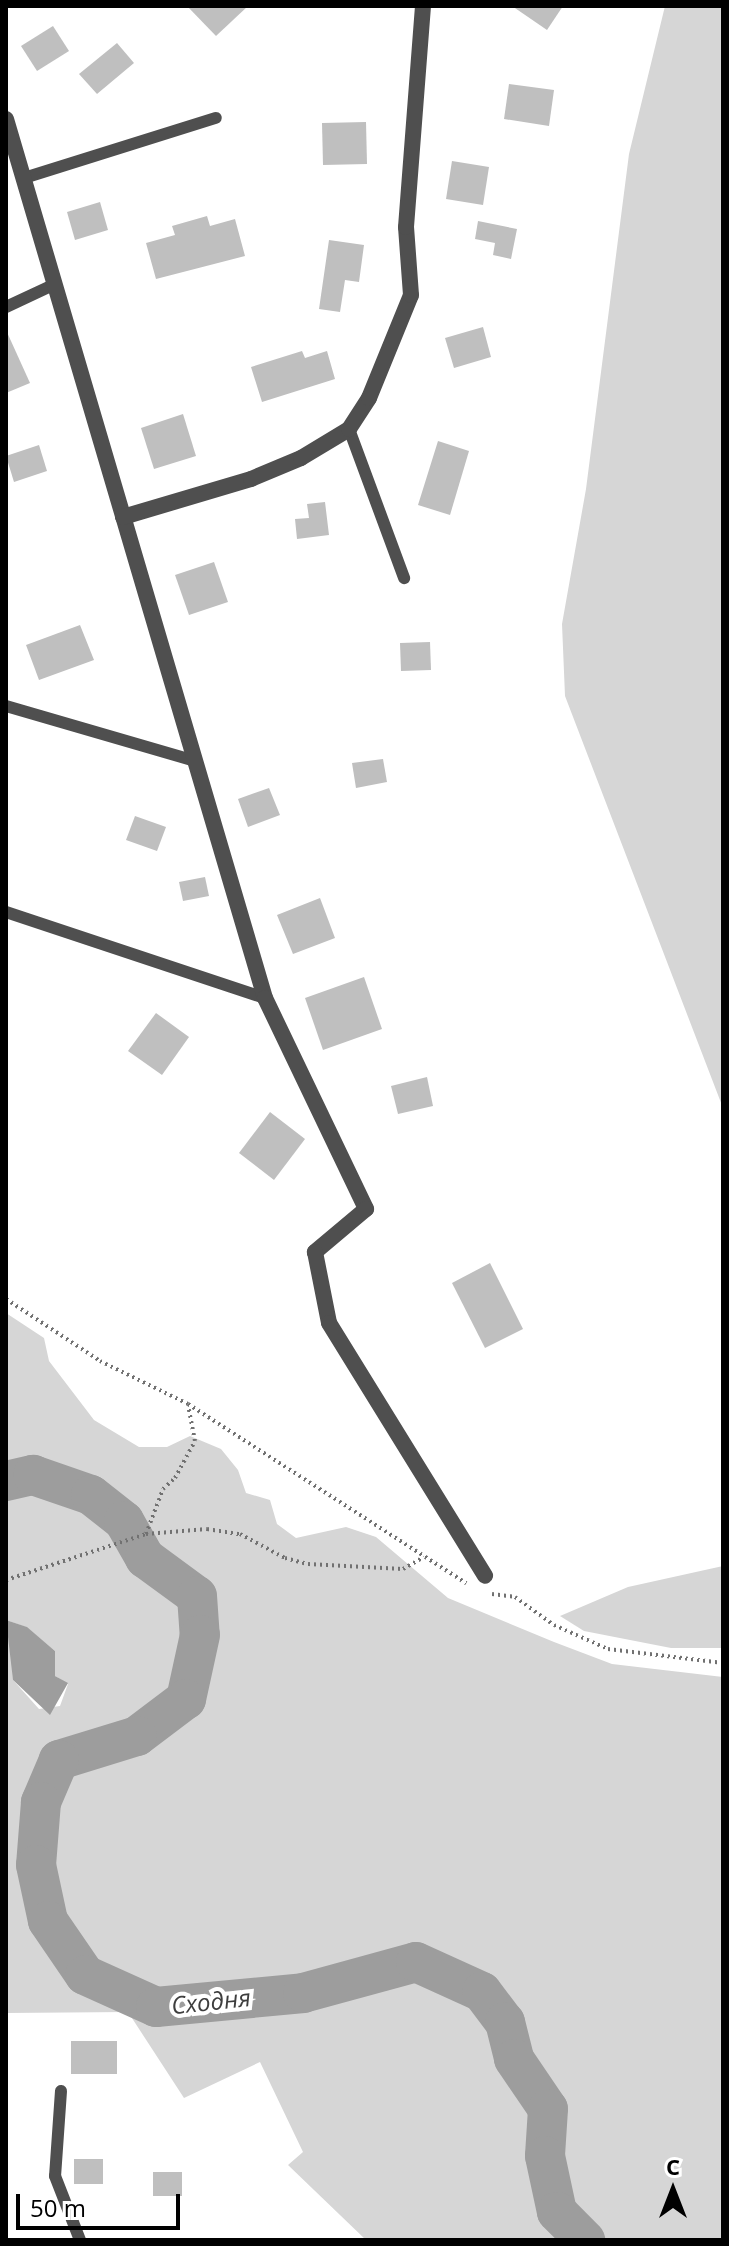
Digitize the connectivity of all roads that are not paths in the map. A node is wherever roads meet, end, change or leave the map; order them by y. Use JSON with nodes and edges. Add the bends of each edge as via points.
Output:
{"nodes":[{"id":1,"x":423,"y":6,"type":"edge"},
{"id":2,"x":216,"y":118,"type":"dead end"},
{"id":3,"x":6,"y":119,"type":"edge"},
{"id":4,"x":24,"y":178,"type":"junction"},
{"id":5,"x":55,"y":284,"type":"junction"},
{"id":6,"x":6,"y":307,"type":"edge"},
{"id":7,"x":349,"y":429,"type":"junction"},
{"id":8,"x":123,"y":517,"type":"junction"},
{"id":9,"x":404,"y":578,"type":"dead end"},
{"id":10,"x":6,"y":706,"type":"edge"},
{"id":11,"x":195,"y":761,"type":"junction"},
{"id":12,"x":6,"y":912,"type":"edge"},
{"id":13,"x":265,"y":998,"type":"junction"},
{"id":14,"x":480,"y":1585,"type":"road end"},
{"id":15,"x":61,"y":2091,"type":"dead end"},
{"id":16,"x":80,"y":2240,"type":"edge"}],
"edges":[{"from":1,"to":7,"type":"street","via":[[406,227],[411,295],[369,398]]},
{"from":2,"to":4,"type":"lane"},
{"from":3,"to":4,"type":"street"},
{"from":4,"to":5,"type":"street"},
{"from":5,"to":6,"type":"lane"},
{"from":5,"to":8,"type":"street"},
{"from":7,"to":8,"type":"street","via":[[301,458],[251,479]]},
{"from":7,"to":9,"type":"lane"},
{"from":8,"to":11,"type":"street"},
{"from":10,"to":11,"type":"lane"},
{"from":11,"to":13,"type":"street"},
{"from":12,"to":13,"type":"lane"},
{"from":13,"to":14,"type":"street","via":[[366,1209],[315,1252],[329,1323]]},
{"from":15,"to":16,"type":"lane","via":[[55,2176]]}]}
